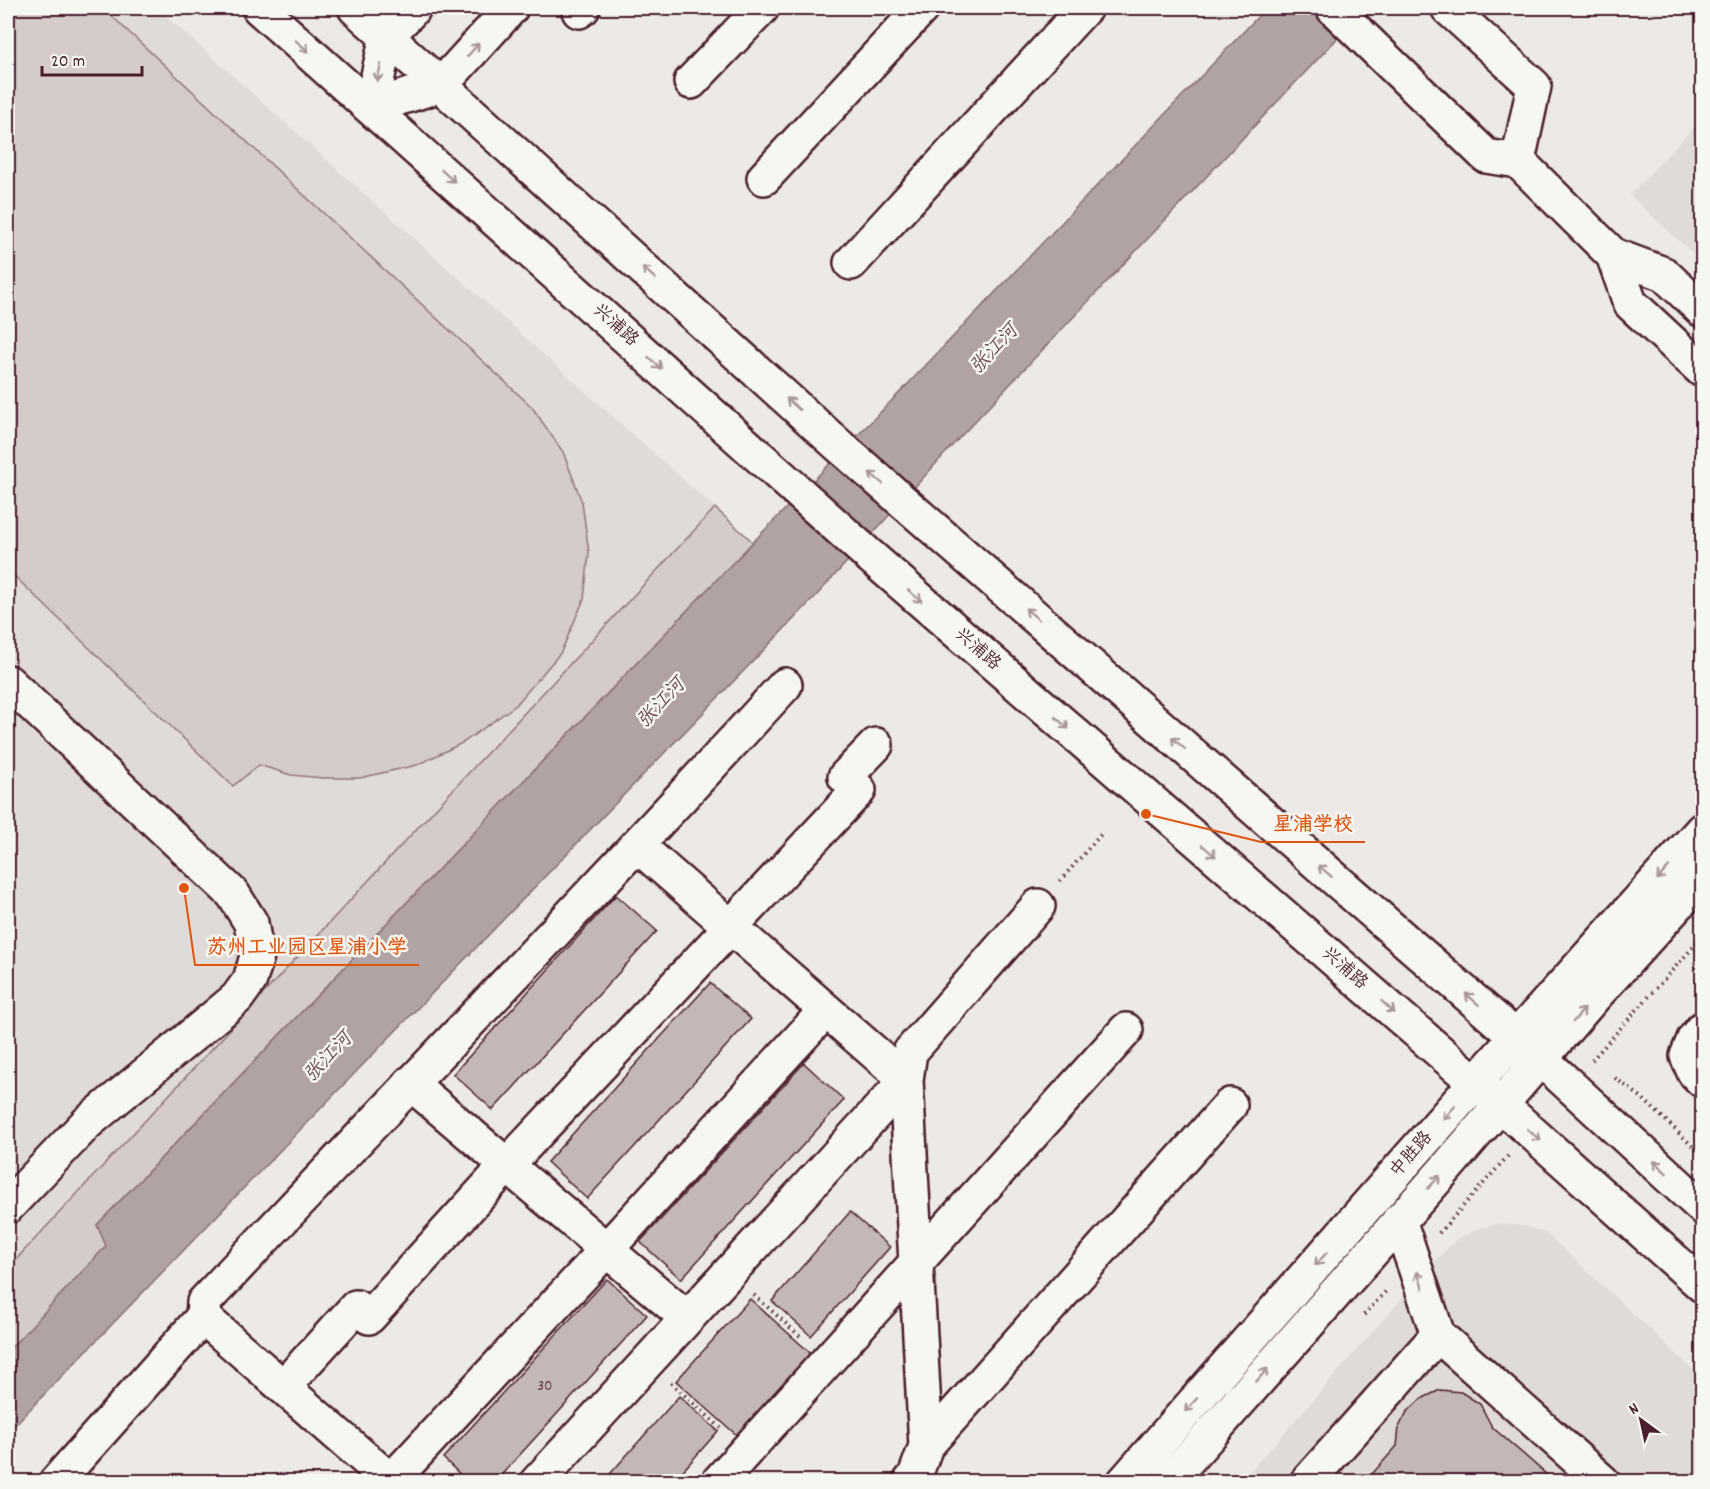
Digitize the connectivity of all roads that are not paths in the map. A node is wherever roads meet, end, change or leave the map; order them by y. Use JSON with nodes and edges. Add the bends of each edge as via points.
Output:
{"nodes":[{"id":1,"x":259,"y":8,"type":"edge"},
{"id":2,"x":355,"y":8,"type":"edge"},
{"id":3,"x":414,"y":8,"type":"edge"},
{"id":4,"x":512,"y":8,"type":"edge"},
{"id":5,"x":762,"y":8,"type":"edge"},
{"id":6,"x":922,"y":8,"type":"edge"},
{"id":7,"x":1085,"y":8,"type":"edge"},
{"id":8,"x":1448,"y":8,"type":"edge"},
{"id":9,"x":1345,"y":18,"type":"edge"},
{"id":10,"x":387,"y":36,"type":"junction"},
{"id":11,"x":691,"y":82,"type":"dead end"},
{"id":12,"x":441,"y":86,"type":"junction"},
{"id":13,"x":371,"y":107,"type":"junction"},
{"id":14,"x":1518,"y":161,"type":"junction"},
{"id":15,"x":764,"y":178,"type":"dead end"},
{"id":16,"x":1613,"y":255,"type":"junction"},
{"id":17,"x":851,"y":263,"type":"dead end"},
{"id":18,"x":1702,"y":310,"type":"edge"},
{"id":19,"x":1702,"y":370,"type":"edge"},
{"id":20,"x":8,"y":681,"type":"edge"},
{"id":21,"x":785,"y":685,"type":"dead end"},
{"id":22,"x":876,"y":745,"type":"dead end"},
{"id":23,"x":1702,"y":830,"type":"edge"},
{"id":24,"x":638,"y":846,"type":"junction"},
{"id":25,"x":1702,"y":878,"type":"edge"},
{"id":26,"x":1038,"y":906,"type":"road end"},
{"id":27,"x":730,"y":927,"type":"junction"},
{"id":28,"x":826,"y":1010,"type":"junction"},
{"id":29,"x":1702,"y":1029,"type":"edge"},
{"id":30,"x":1126,"y":1030,"type":"dead end"},
{"id":31,"x":1516,"y":1038,"type":"junction"},
{"id":32,"x":1541,"y":1059,"type":"junction"},
{"id":33,"x":906,"y":1080,"type":"junction"},
{"id":34,"x":1702,"y":1080,"type":"edge"},
{"id":35,"x":410,"y":1083,"type":"junction"},
{"id":36,"x":1475,"y":1083,"type":"junction"},
{"id":37,"x":1500,"y":1104,"type":"junction"},
{"id":38,"x":1230,"y":1105,"type":"dead end"},
{"id":39,"x":507,"y":1165,"type":"junction"},
{"id":40,"x":8,"y":1206,"type":"edge"},
{"id":41,"x":1702,"y":1207,"type":"edge"},
{"id":42,"x":1399,"y":1220,"type":"junction"},
{"id":43,"x":606,"y":1250,"type":"junction"},
{"id":44,"x":916,"y":1262,"type":"junction"},
{"id":45,"x":1702,"y":1285,"type":"edge"},
{"id":46,"x":203,"y":1317,"type":"junction"},
{"id":47,"x":687,"y":1318,"type":"junction"},
{"id":48,"x":1438,"y":1335,"type":"junction"},
{"id":49,"x":283,"y":1387,"type":"junction"},
{"id":50,"x":918,"y":1471,"type":"edge"},
{"id":51,"x":391,"y":1481,"type":"edge"},
{"id":52,"x":56,"y":1482,"type":"edge"},
{"id":53,"x":537,"y":1482,"type":"edge"},
{"id":54,"x":718,"y":1482,"type":"edge"},
{"id":55,"x":1124,"y":1482,"type":"edge"},
{"id":56,"x":1168,"y":1482,"type":"edge"},
{"id":57,"x":1307,"y":1482,"type":"edge"},
{"id":58,"x":1603,"y":1482,"type":"edge"}],
"edges":[{"from":1,"to":13,"type":"street","name":"兴浦路","one_way":true},
{"from":2,"to":10,"type":"street"},
{"from":3,"to":10,"type":"street"},
{"from":12,"to":4,"type":"street","one_way":true},
{"from":5,"to":11,"type":"street"},
{"from":6,"to":15,"type":"street"},
{"from":7,"to":17,"type":"street"},
{"from":8,"to":14,"type":"street","via":[[1534,86]]},
{"from":9,"to":14,"type":"street","via":[[1486,156]]},
{"from":10,"to":12,"type":"street"},
{"from":10,"to":13,"type":"street","one_way":true},
{"from":12,"to":13,"type":"street"},
{"from":31,"to":12,"type":"street","one_way":true,"via":[[836,443]]},
{"from":13,"to":36,"type":"street","name":"兴浦路","one_way":true,"via":[[871,557]]},
{"from":14,"to":16,"type":"street"},
{"from":16,"to":18,"type":"street","via":[[1664,274]]},
{"from":16,"to":19,"type":"street","via":[[1630,303]]},
{"from":20,"to":40,"type":"street","via":[[233,894],[252,923],[257,956],[250,980],[237,998],[87,1123]]},
{"from":21,"to":24,"type":"street"},
{"from":22,"to":27,"type":"street","via":[[845,777],[859,790]]},
{"from":23,"to":31,"type":"street","name":"中胜路","one_way":true},
{"from":24,"to":27,"type":"street"},
{"from":24,"to":35,"type":"street"},
{"from":32,"to":25,"type":"street","name":"中胜路","one_way":true},
{"from":26,"to":33,"type":"street","via":[[910,1052]]},
{"from":27,"to":28,"type":"street"},
{"from":27,"to":39,"type":"street"},
{"from":28,"to":33,"type":"street"},
{"from":28,"to":43,"type":"street"},
{"from":29,"to":34,"type":"street","via":[[1688,1056]]},
{"from":30,"to":44,"type":"street"},
{"from":31,"to":32,"type":"street"},
{"from":31,"to":36,"type":"street","name":"中胜路"},
{"from":32,"to":37,"type":"street","name":"中胜路"},
{"from":41,"to":32,"type":"street","one_way":true},
{"from":33,"to":44,"type":"street"},
{"from":33,"to":47,"type":"street"},
{"from":35,"to":39,"type":"street"},
{"from":35,"to":46,"type":"street","via":[[204,1302]]},
{"from":36,"to":37,"type":"street","name":"兴浦路"},
{"from":36,"to":55,"type":"street","name":"中胜路","one_way":true},
{"from":42,"to":37,"type":"street","name":"中胜路","one_way":true},
{"from":37,"to":45,"type":"street","name":"兴浦路","one_way":true},
{"from":38,"to":50,"type":"street"},
{"from":39,"to":43,"type":"street"},
{"from":39,"to":49,"type":"street","via":[[369,1317],[356,1307]]},
{"from":48,"to":42,"type":"street","one_way":true},
{"from":56,"to":42,"type":"street","name":"中胜路","one_way":true},
{"from":43,"to":47,"type":"street"},
{"from":43,"to":51,"type":"street"},
{"from":44,"to":50,"type":"street"},
{"from":44,"to":54,"type":"street"},
{"from":46,"to":49,"type":"street"},
{"from":46,"to":52,"type":"street"},
{"from":47,"to":53,"type":"street"},
{"from":48,"to":57,"type":"street"},
{"from":48,"to":58,"type":"street"},
{"from":49,"to":51,"type":"street"}]}
